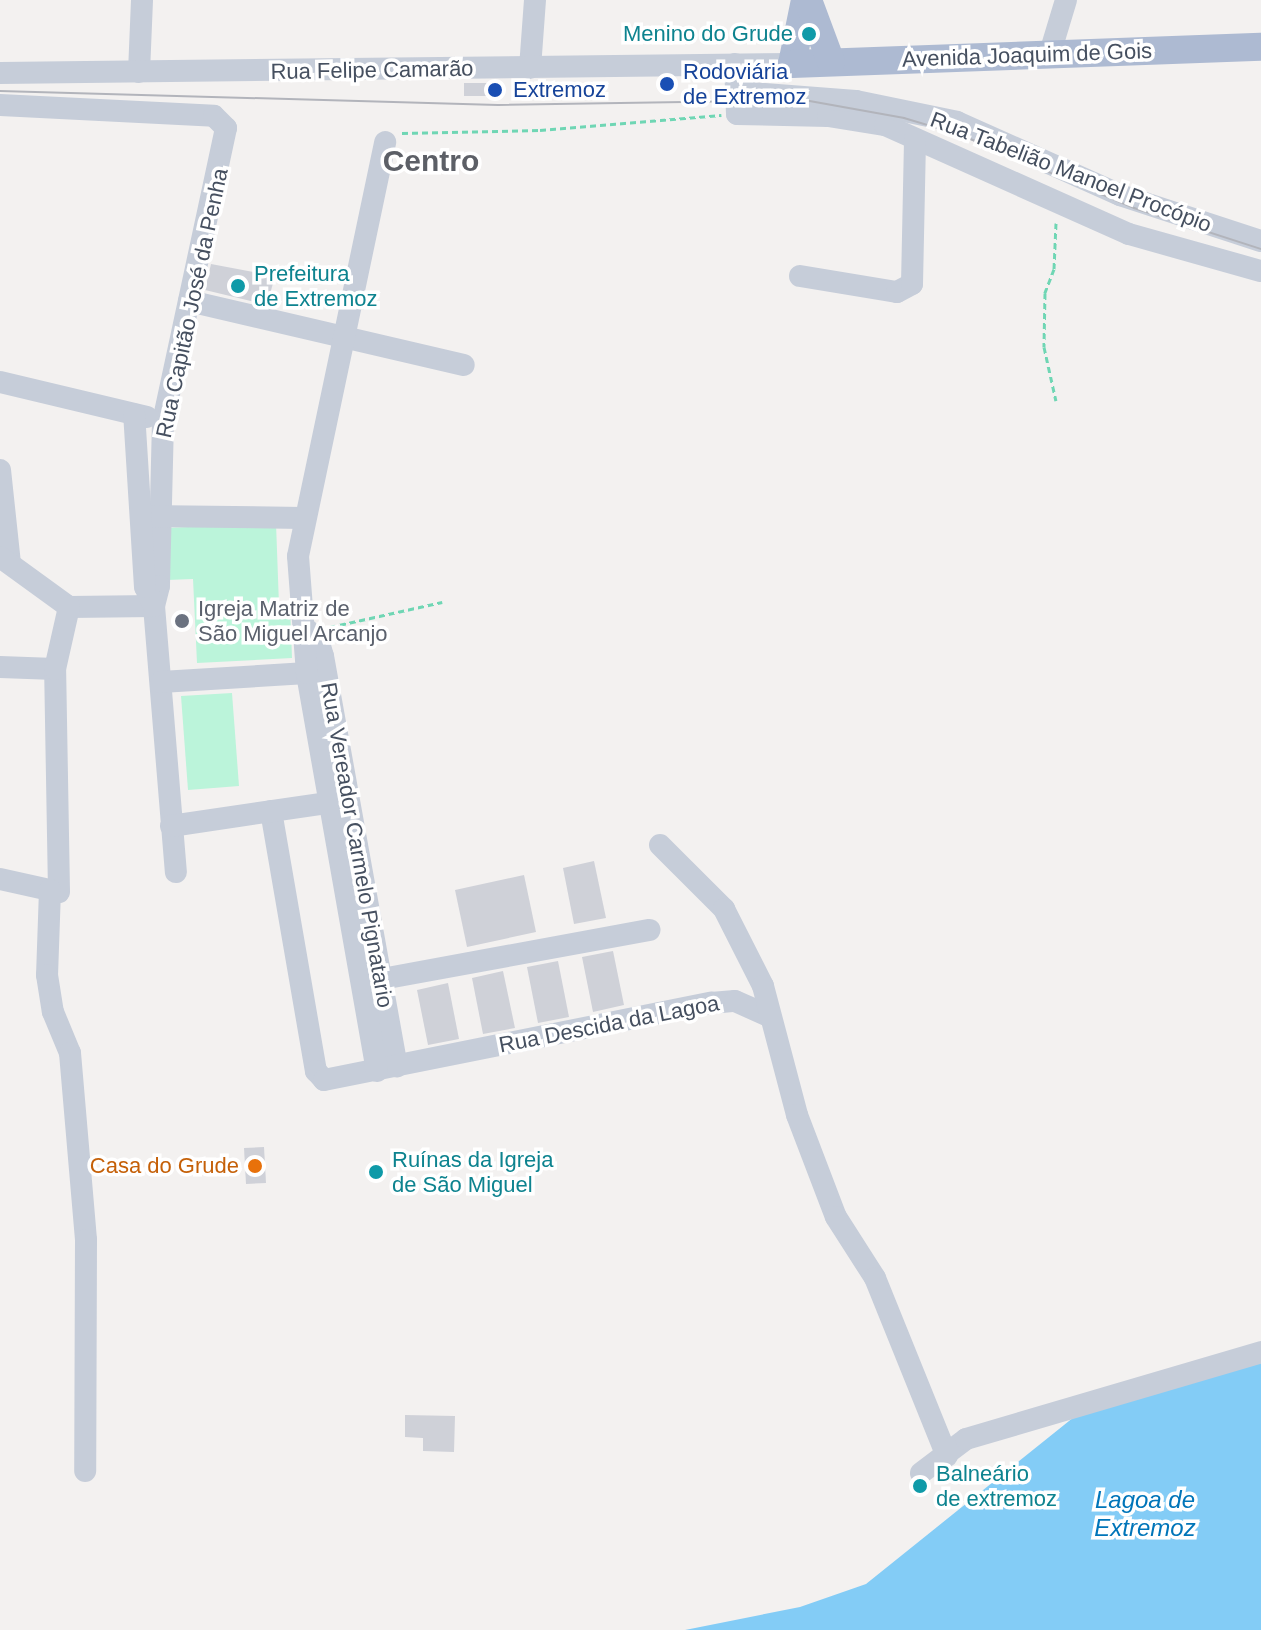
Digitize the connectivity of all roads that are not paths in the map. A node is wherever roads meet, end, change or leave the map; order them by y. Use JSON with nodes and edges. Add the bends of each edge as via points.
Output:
{"nodes":[{"id":1,"x":142,"y":0,"type":"edge"},
{"id":2,"x":535,"y":0,"type":"edge"},
{"id":3,"x":806,"y":0,"type":"edge"},
{"id":4,"x":1066,"y":0,"type":"edge"},
{"id":5,"x":1261,"y":47,"type":"edge"},
{"id":6,"x":1050,"y":53,"type":"junction"},
{"id":7,"x":831,"y":62,"type":"junction"},
{"id":8,"x":735,"y":64,"type":"junction"},
{"id":9,"x":792,"y":64,"type":"junction"},
{"id":10,"x":530,"y":68,"type":"junction"},
{"id":11,"x":139,"y":72,"type":"junction"},
{"id":12,"x":0,"y":73,"type":"edge"},
{"id":13,"x":737,"y":103,"type":"junction"},
{"id":14,"x":0,"y":105,"type":"edge"},
{"id":15,"x":915,"y":139,"type":"junction"},
{"id":16,"x":385,"y":142,"type":"road end"},
{"id":17,"x":1261,"y":241,"type":"edge"},
{"id":18,"x":1261,"y":271,"type":"edge"},
{"id":19,"x":800,"y":276,"type":"dead end"},
{"id":20,"x":189,"y":301,"type":"junction"},
{"id":21,"x":345,"y":338,"type":"junction"},
{"id":22,"x":464,"y":365,"type":"dead end"},
{"id":23,"x":0,"y":382,"type":"edge"},
{"id":24,"x":134,"y":414,"type":"junction"},
{"id":25,"x":163,"y":421,"type":"junction"},
{"id":26,"x":0,"y":470,"type":"edge"},
{"id":27,"x":149,"y":516,"type":"junction"},
{"id":28,"x":303,"y":518,"type":"junction"},
{"id":29,"x":5,"y":560,"type":"edge"},
{"id":30,"x":154,"y":606,"type":"junction"},
{"id":31,"x":69,"y":607,"type":"junction"},
{"id":32,"x":306,"y":629,"type":"junction"},
{"id":33,"x":0,"y":667,"type":"edge"},
{"id":34,"x":55,"y":669,"type":"junction"},
{"id":35,"x":307,"y":673,"type":"junction"},
{"id":36,"x":161,"y":682,"type":"junction"},
{"id":37,"x":352,"y":799,"type":"junction"},
{"id":38,"x":328,"y":803,"type":"junction"},
{"id":39,"x":271,"y":811,"type":"junction"},
{"id":40,"x":171,"y":826,"type":"junction"},
{"id":41,"x":660,"y":845,"type":"dead end"},
{"id":42,"x":176,"y":872,"type":"dead end"},
{"id":43,"x":0,"y":879,"type":"edge"},
{"id":44,"x":50,"y":890,"type":"junction"},
{"id":45,"x":650,"y":930,"type":"dead end"},
{"id":46,"x":382,"y":979,"type":"junction"},
{"id":47,"x":768,"y":1016,"type":"junction"},
{"id":48,"x":387,"y":1068,"type":"junction"},
{"id":49,"x":1261,"y":1352,"type":"edge"},
{"id":50,"x":947,"y":1456,"type":"junction"},
{"id":51,"x":85,"y":1471,"type":"dead end"},
{"id":52,"x":921,"y":1473,"type":"dead end"}],
"edges":[{"from":1,"to":11,"type":"street"},
{"from":2,"to":10,"type":"street"},
{"from":3,"to":7,"type":"main road"},
{"from":3,"to":9,"type":"main road"},
{"from":4,"to":6,"type":"street"},
{"from":5,"to":6,"type":"main road","name":"Avenida Joaquim de Gois"},
{"from":6,"to":7,"type":"main road","name":"Avenida Joaquim de Gois"},
{"from":7,"to":9,"type":"main road","name":"Avenida Joaquim de Gois"},
{"from":8,"to":9,"type":"street","name":"Rua Felipe Camarão"},
{"from":8,"to":10,"type":"street","name":"Rua Felipe Camarão"},
{"from":8,"to":13,"type":"street"},
{"from":10,"to":11,"type":"street","name":"Rua Felipe Camarão"},
{"from":11,"to":12,"type":"street","name":"Rua Felipe Camarão"},
{"from":13,"to":15,"type":"street","via":[[858,118]]},
{"from":13,"to":17,"type":"street","name":"Rua Tabelião Manoel Procópio","via":[[856,101],[957,122],[1120,195]]},
{"from":14,"to":20,"type":"street","name":"Rua Capitão José da Penha","via":[[214,116],[226,128]]},
{"from":15,"to":18,"type":"street","via":[[1129,234]]},
{"from":15,"to":19,"type":"street","via":[[912,284],[897,292]]},
{"from":16,"to":21,"type":"street","name":"Rua Vereador Carmelo Pignatario"},
{"from":20,"to":21,"type":"street"},
{"from":20,"to":25,"type":"street","name":"Rua Capitão José da Penha"},
{"from":21,"to":22,"type":"street"},
{"from":21,"to":28,"type":"street","name":"Rua Vereador Carmelo Pignatario"},
{"from":23,"to":24,"type":"street"},
{"from":24,"to":25,"type":"street"},
{"from":24,"to":27,"type":"street","name":"Rua Capitão José da Penha"},
{"from":25,"to":27,"type":"street","name":"Rua Capitão José da Penha"},
{"from":26,"to":29,"type":"street"},
{"from":27,"to":28,"type":"street"},
{"from":27,"to":30,"type":"street","name":"Rua Capitão José da Penha","via":[[159,586]]},
{"from":28,"to":32,"type":"street","name":"Rua Vereador Carmelo Pignatario","via":[[299,568]]},
{"from":29,"to":31,"type":"street"},
{"from":30,"to":31,"type":"street"},
{"from":30,"to":36,"type":"street","name":"Rua Capitão José da Penha"},
{"from":31,"to":34,"type":"street"},
{"from":32,"to":35,"type":"street","name":"Rua Vereador Carmelo Pignatario","via":[[302,644]]},
{"from":32,"to":37,"type":"street","name":"Rua Vereador Carmelo Pignatario","via":[[318,639],[323,656]]},
{"from":33,"to":34,"type":"street"},
{"from":34,"to":44,"type":"street","via":[[59,892]]},
{"from":35,"to":36,"type":"street"},
{"from":35,"to":38,"type":"street","name":"Rua Vereador Carmelo Pignatario"},
{"from":36,"to":40,"type":"street","name":"Rua Capitão José da Penha"},
{"from":37,"to":38,"type":"street"},
{"from":37,"to":46,"type":"street","name":"Rua Vereador Carmelo Pignatario"},
{"from":38,"to":39,"type":"street"},
{"from":38,"to":48,"type":"street","name":"Rua Vereador Carmelo Pignatario"},
{"from":39,"to":40,"type":"street"},
{"from":39,"to":48,"type":"street","name":"Rua Descida da Lagoa","via":[[316,1071],[329,1082]]},
{"from":40,"to":42,"type":"street","name":"Rua Capitão José da Penha"},
{"from":41,"to":47,"type":"street","via":[[724,909],[763,986]]},
{"from":43,"to":44,"type":"street"},
{"from":44,"to":51,"type":"street","via":[[47,975],[53,1012],[70,1053],[86,1240]]},
{"from":45,"to":46,"type":"street"},
{"from":46,"to":48,"type":"street","name":"Rua Vereador Carmelo Pignatario"},
{"from":47,"to":48,"type":"street","name":"Rua Descida da Lagoa","via":[[735,1001],[711,1003]]},
{"from":47,"to":50,"type":"street","via":[[797,1115],[836,1217],[875,1278]]},
{"from":49,"to":50,"type":"street","via":[[966,1439]]},
{"from":50,"to":52,"type":"street"}]}
